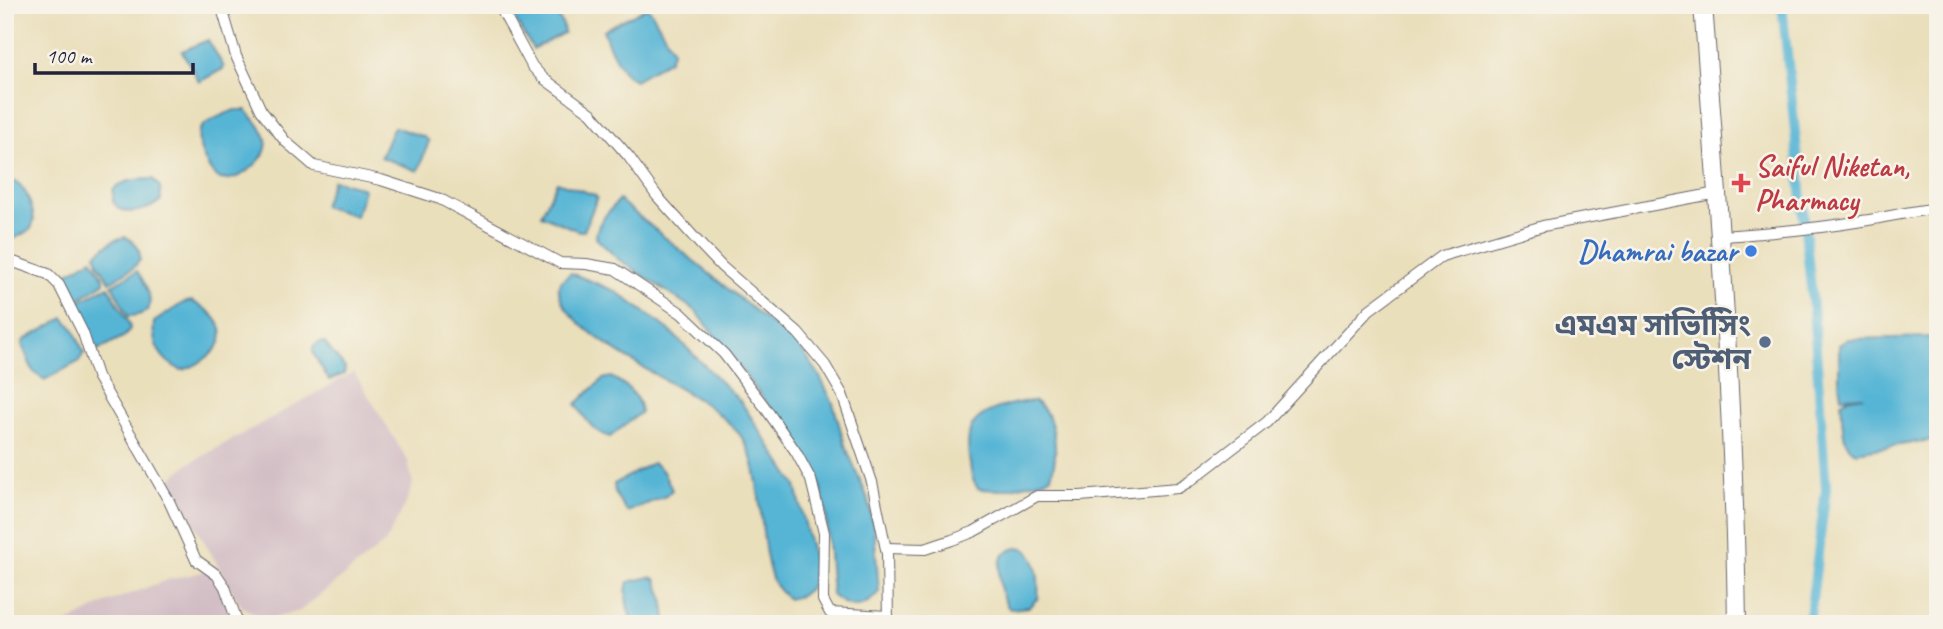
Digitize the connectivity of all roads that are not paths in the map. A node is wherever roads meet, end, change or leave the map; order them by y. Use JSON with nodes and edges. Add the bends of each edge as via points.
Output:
{"nodes":[{"id":1,"x":221,"y":5,"type":"edge"},
{"id":2,"x":499,"y":5,"type":"edge"},
{"id":3,"x":1703,"y":5,"type":"edge"},
{"id":4,"x":1717,"y":193,"type":"junction"},
{"id":5,"x":1938,"y":208,"type":"edge"},
{"id":6,"x":1721,"y":236,"type":"junction"},
{"id":7,"x":5,"y":259,"type":"edge"},
{"id":8,"x":886,"y":548,"type":"junction"},
{"id":9,"x":888,"y":620,"type":"edge"},
{"id":10,"x":238,"y":624,"type":"edge"},
{"id":11,"x":1737,"y":624,"type":"edge"}],
"edges":[{"from":1,"to":9,"type":"street","via":[[236,56],[261,110],[285,141],[314,166],[440,199],[560,263],[615,269],[681,313],[724,354],[796,452],[811,480],[824,533],[824,600],[830,613]]},
{"from":2,"to":8,"type":"street","via":[[532,66],[590,113],[699,244],[798,333],[825,365],[857,432]]},
{"from":3,"to":4,"type":"highway"},
{"from":4,"to":6,"type":"highway"},
{"from":4,"to":8,"type":"street","via":[[1543,226],[1442,256],[1369,310],[1267,422],[1178,488],[1037,496],[952,540],[925,549]]},
{"from":5,"to":6,"type":"street","via":[[1784,232]]},
{"from":6,"to":11,"type":"highway"},
{"from":7,"to":10,"type":"street","via":[[48,274],[59,285],[83,333],[97,376],[169,501],[196,559],[225,587]]},
{"from":8,"to":9,"type":"street"}]}
